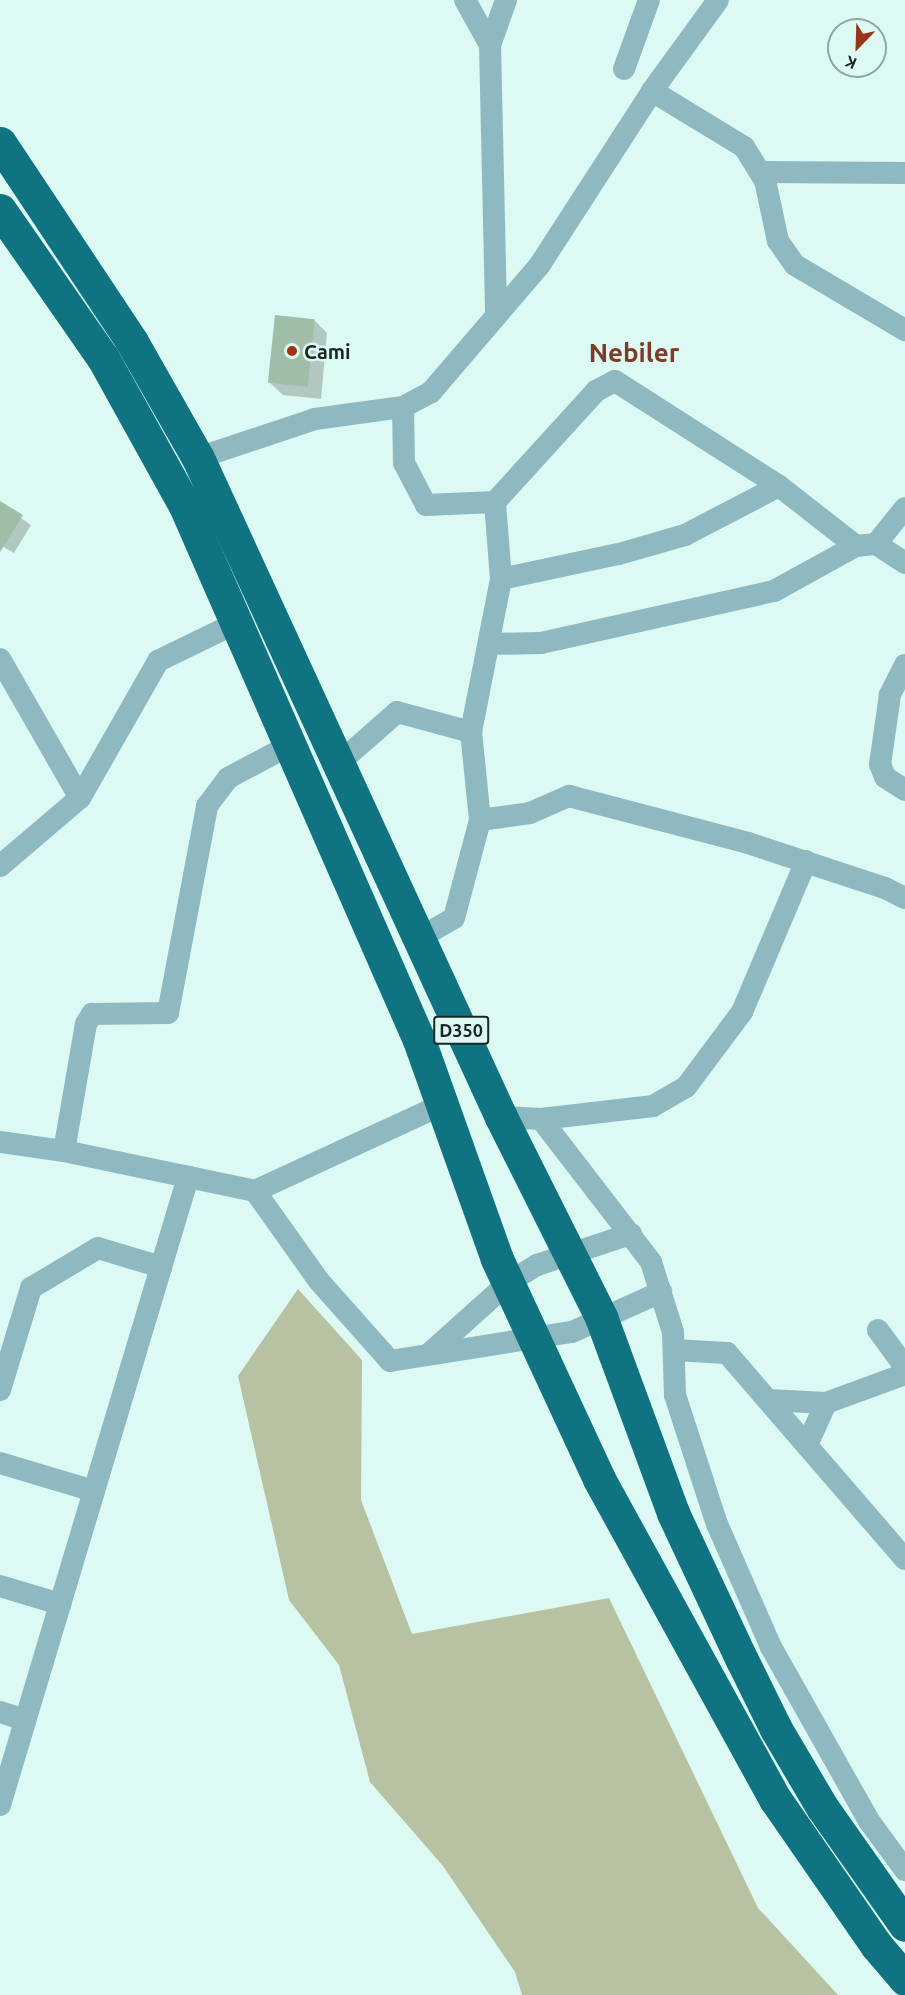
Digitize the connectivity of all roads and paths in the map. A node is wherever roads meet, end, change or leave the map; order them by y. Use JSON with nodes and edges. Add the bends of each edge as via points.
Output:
{"nodes":[{"id":1,"x":465,"y":0,"type":"edge"},
{"id":2,"x":506,"y":0,"type":"edge"},
{"id":3,"x":649,"y":0,"type":"edge"},
{"id":4,"x":718,"y":0,"type":"edge"},
{"id":5,"x":490,"y":45,"type":"junction"},
{"id":6,"x":624,"y":69,"type":"dead end"},
{"id":7,"x":652,"y":91,"type":"junction"},
{"id":8,"x":0,"y":143,"type":"edge"},
{"id":9,"x":760,"y":172,"type":"junction"},
{"id":10,"x":905,"y":173,"type":"edge"},
{"id":11,"x":0,"y":210,"type":"edge"},
{"id":12,"x":496,"y":314,"type":"junction"},
{"id":13,"x":905,"y":330,"type":"edge"},
{"id":14,"x":403,"y":407,"type":"junction"},
{"id":15,"x":198,"y":458,"type":"junction"},
{"id":16,"x":779,"y":486,"type":"junction"},
{"id":17,"x":495,"y":502,"type":"junction"},
{"id":18,"x":905,"y":508,"type":"edge"},
{"id":19,"x":866,"y":545,"type":"junction"},
{"id":20,"x":905,"y":563,"type":"edge"},
{"id":21,"x":501,"y":579,"type":"junction"},
{"id":22,"x":236,"y":623,"type":"junction"},
{"id":23,"x":489,"y":645,"type":"junction"},
{"id":24,"x":0,"y":659,"type":"edge"},
{"id":25,"x":905,"y":665,"type":"edge"},
{"id":26,"x":0,"y":689,"type":"edge"},
{"id":27,"x":22,"y":698,"type":"junction"},
{"id":28,"x":471,"y":732,"type":"junction"},
{"id":29,"x":290,"y":745,"type":"junction"},
{"id":30,"x":339,"y":763,"type":"junction"},
{"id":31,"x":905,"y":790,"type":"edge"},
{"id":32,"x":80,"y":798,"type":"junction"},
{"id":33,"x":480,"y":820,"type":"junction"},
{"id":34,"x":807,"y":861,"type":"junction"},
{"id":35,"x":2,"y":862,"type":"edge"},
{"id":36,"x":905,"y":898,"type":"edge"},
{"id":37,"x":418,"y":938,"type":"junction"},
{"id":38,"x":443,"y":1104,"type":"junction"},
{"id":39,"x":501,"y":1117,"type":"junction"},
{"id":40,"x":542,"y":1119,"type":"junction"},
{"id":41,"x":0,"y":1142,"type":"edge"},
{"id":42,"x":64,"y":1151,"type":"junction"},
{"id":43,"x":188,"y":1177,"type":"junction"},
{"id":44,"x":255,"y":1191,"type":"junction"},
{"id":45,"x":631,"y":1234,"type":"junction"},
{"id":46,"x":572,"y":1254,"type":"junction"},
{"id":47,"x":161,"y":1267,"type":"junction"},
{"id":48,"x":508,"y":1283,"type":"junction"},
{"id":49,"x":662,"y":1292,"type":"junction"},
{"id":50,"x":601,"y":1317,"type":"junction"},
{"id":51,"x":878,"y":1330,"type":"dead end"},
{"id":52,"x":533,"y":1338,"type":"junction"},
{"id":53,"x":674,"y":1350,"type":"junction"},
{"id":54,"x":430,"y":1353,"type":"junction"},
{"id":55,"x":905,"y":1367,"type":"edge"},
{"id":56,"x":905,"y":1374,"type":"edge"},
{"id":57,"x":0,"y":1390,"type":"edge"},
{"id":58,"x":768,"y":1400,"type":"junction"},
{"id":59,"x":826,"y":1403,"type":"junction"},
{"id":60,"x":807,"y":1445,"type":"junction"},
{"id":61,"x":0,"y":1463,"type":"edge"},
{"id":62,"x":94,"y":1491,"type":"junction"},
{"id":63,"x":905,"y":1559,"type":"edge"},
{"id":64,"x":0,"y":1586,"type":"edge"},
{"id":65,"x":60,"y":1604,"type":"junction"},
{"id":66,"x":0,"y":1712,"type":"edge"},
{"id":67,"x":26,"y":1720,"type":"junction"},
{"id":68,"x":0,"y":1805,"type":"edge"},
{"id":69,"x":905,"y":1870,"type":"edge"},
{"id":70,"x":905,"y":1925,"type":"edge"},
{"id":71,"x":905,"y":1980,"type":"edge"}],
"edges":[{"from":1,"to":5,"type":"street"},
{"from":2,"to":5,"type":"street"},
{"from":3,"to":6,"type":"street"},
{"from":4,"to":7,"type":"street"},
{"from":5,"to":12,"type":"street"},
{"from":7,"to":9,"type":"street","via":[[744,147]]},
{"from":7,"to":12,"type":"street","via":[[539,266]]},
{"from":8,"to":15,"type":"highway","number":"D350","via":[[132,342]]},
{"from":9,"to":10,"type":"street"},
{"from":9,"to":13,"type":"street","via":[[778,242],[795,266]]},
{"from":11,"to":22,"type":"highway","number":"D350","via":[[103,358],[185,506]]},
{"from":12,"to":14,"type":"street","via":[[430,392]]},
{"from":14,"to":15,"type":"street","via":[[315,419]]},
{"from":14,"to":17,"type":"street","via":[[404,463],[426,505]]},
{"from":15,"to":30,"type":"highway","number":"D350"},
{"from":16,"to":17,"type":"street","via":[[615,381],[597,391]]},
{"from":16,"to":19,"type":"street"},
{"from":16,"to":21,"type":"street","via":[[717,521],[663,542]]},
{"from":17,"to":21,"type":"street"},
{"from":18,"to":19,"type":"street"},
{"from":19,"to":20,"type":"street"},
{"from":19,"to":23,"type":"street","via":[[774,591],[541,643]]},
{"from":21,"to":23,"type":"street"},
{"from":22,"to":29,"type":"highway","number":"D350"},
{"from":22,"to":32,"type":"street","via":[[158,661]]},
{"from":23,"to":28,"type":"street"},
{"from":24,"to":27,"type":"street"},
{"from":25,"to":31,"type":"street","via":[[890,695],[880,764],[885,777]]},
{"from":26,"to":27,"type":"street"},
{"from":27,"to":32,"type":"street"},
{"from":28,"to":30,"type":"street","via":[[397,712]]},
{"from":28,"to":33,"type":"street"},
{"from":29,"to":38,"type":"highway","number":"D350"},
{"from":29,"to":42,"type":"street","via":[[228,778],[207,806],[168,1013],[92,1014],[86,1024]]},
{"from":30,"to":37,"type":"highway","number":"D350"},
{"from":32,"to":35,"type":"street"},
{"from":33,"to":34,"type":"street","via":[[530,813],[569,796]]},
{"from":33,"to":37,"type":"street","via":[[454,918]]},
{"from":34,"to":36,"type":"street"},
{"from":34,"to":40,"type":"street","via":[[742,1012],[686,1087],[653,1106]]},
{"from":37,"to":39,"type":"highway","number":"D350"},
{"from":38,"to":44,"type":"street"},
{"from":38,"to":48,"type":"highway","number":"D350"},
{"from":39,"to":40,"type":"street"},
{"from":39,"to":46,"type":"highway","number":"D350"},
{"from":40,"to":45,"type":"street"},
{"from":41,"to":42,"type":"street"},
{"from":42,"to":43,"type":"street"},
{"from":43,"to":44,"type":"street"},
{"from":43,"to":47,"type":"street"},
{"from":44,"to":54,"type":"street","via":[[319,1281],[390,1361]]},
{"from":45,"to":46,"type":"street"},
{"from":45,"to":49,"type":"street","via":[[651,1262]]},
{"from":46,"to":48,"type":"street","via":[[537,1265]]},
{"from":46,"to":50,"type":"highway","number":"D350"},
{"from":47,"to":57,"type":"street","via":[[98,1248],[31,1288]]},
{"from":47,"to":62,"type":"street"},
{"from":48,"to":52,"type":"highway","number":"D350"},
{"from":48,"to":54,"type":"street"},
{"from":49,"to":50,"type":"street"},
{"from":49,"to":53,"type":"street"},
{"from":50,"to":52,"type":"street","via":[[572,1332]]},
{"from":50,"to":70,"type":"highway","number":"D350","via":[[673,1513],[766,1709],[822,1807]]},
{"from":51,"to":55,"type":"street"},
{"from":52,"to":54,"type":"street"},
{"from":52,"to":71,"type":"highway","number":"D350","via":[[599,1479],[775,1799],[876,1945]]},
{"from":53,"to":58,"type":"street","via":[[727,1353]]},
{"from":53,"to":69,"type":"street","via":[[675,1395],[717,1524],[771,1647],[869,1821]]},
{"from":56,"to":59,"type":"street"},
{"from":58,"to":59,"type":"street"},
{"from":58,"to":60,"type":"street"},
{"from":59,"to":60,"type":"street"},
{"from":60,"to":63,"type":"street"},
{"from":61,"to":62,"type":"street"},
{"from":62,"to":65,"type":"street"},
{"from":64,"to":65,"type":"street"},
{"from":65,"to":67,"type":"street"},
{"from":66,"to":67,"type":"street"},
{"from":67,"to":68,"type":"street"}]}
